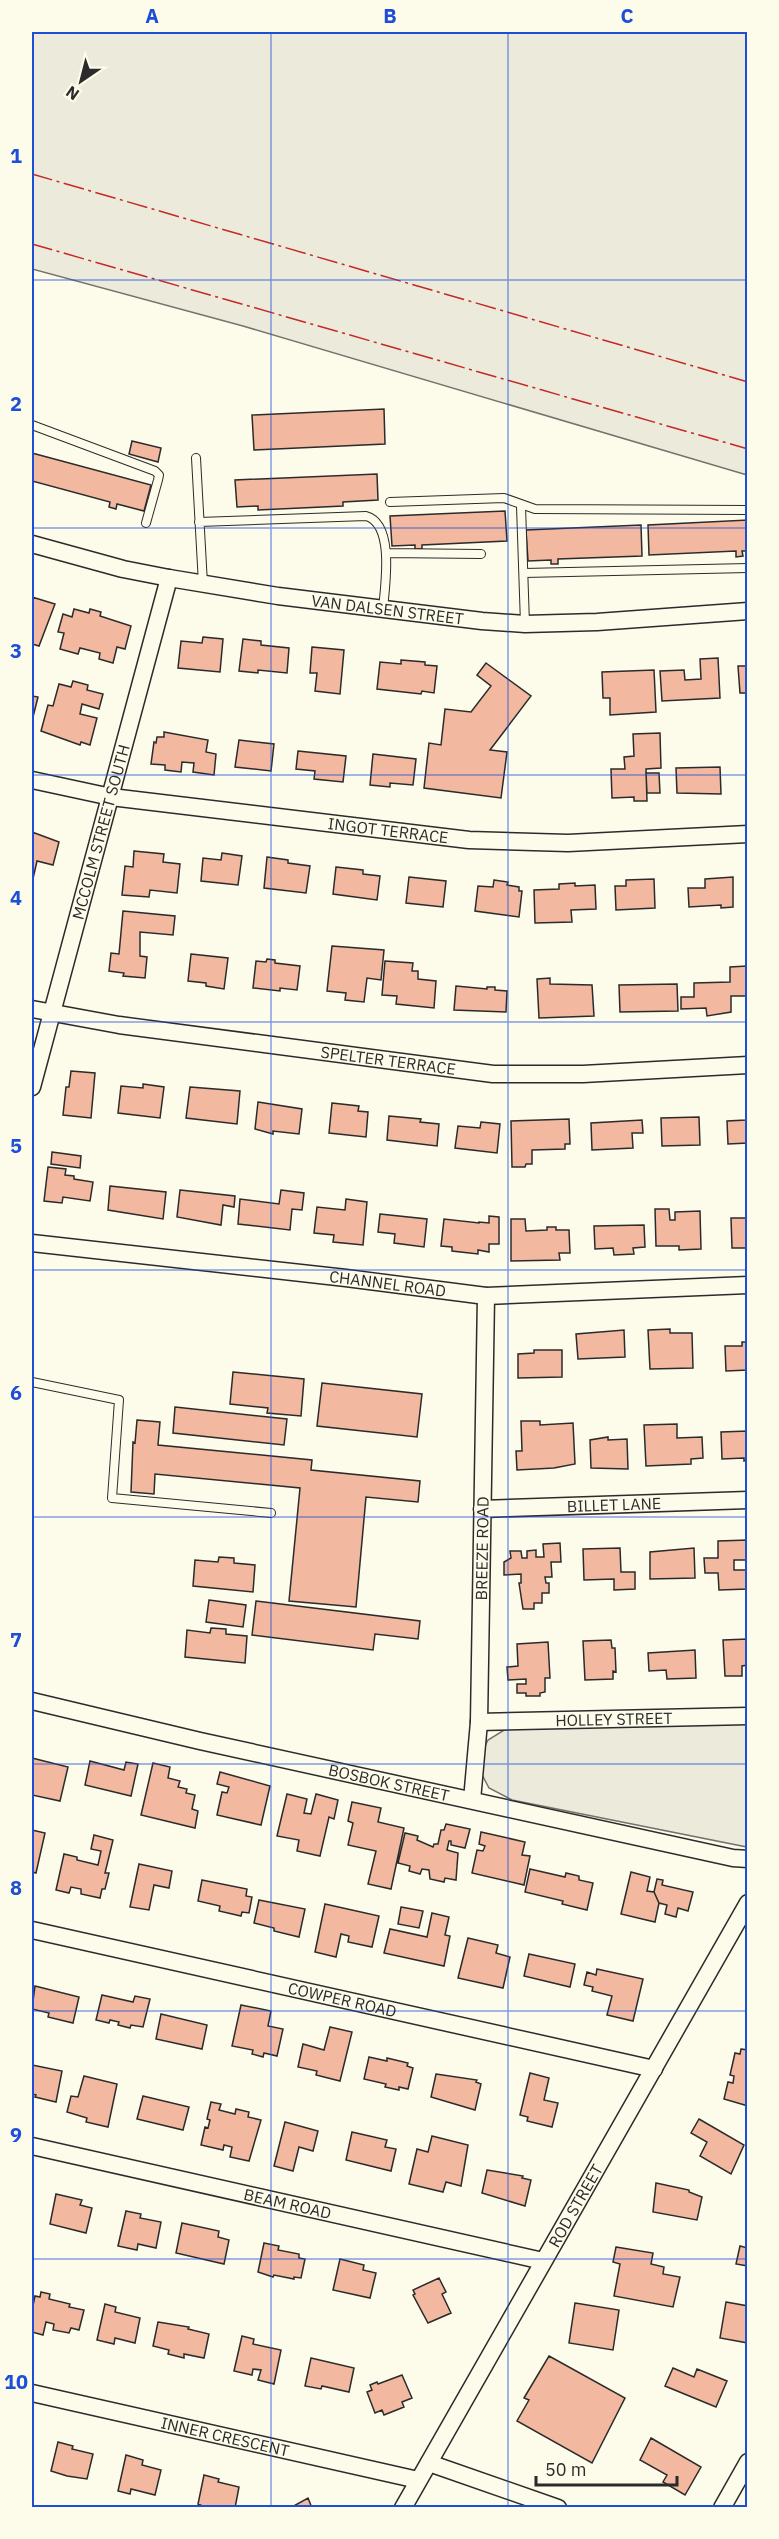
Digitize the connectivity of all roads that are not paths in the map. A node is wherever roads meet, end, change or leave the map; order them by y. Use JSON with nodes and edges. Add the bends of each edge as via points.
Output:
{"nodes":[{"id":1,"x":32,"y":425,"type":"edge"},
{"id":2,"x":196,"y":458,"type":"dead end"},
{"id":3,"x":390,"y":502,"type":"dead end"},
{"id":4,"x":521,"y":506,"type":"junction"},
{"id":5,"x":747,"y":510,"type":"edge"},
{"id":6,"x":199,"y":522,"type":"junction"},
{"id":7,"x":146,"y":523,"type":"dead end"},
{"id":8,"x":32,"y":544,"type":"edge"},
{"id":9,"x":387,"y":553,"type":"junction"},
{"id":10,"x":481,"y":554,"type":"dead end"},
{"id":11,"x":747,"y":568,"type":"edge"},
{"id":12,"x":524,"y":573,"type":"junction"},
{"id":13,"x":169,"y":578,"type":"junction"},
{"id":14,"x":203,"y":584,"type":"junction"},
{"id":15,"x":383,"y":609,"type":"junction"},
{"id":16,"x":747,"y":611,"type":"edge"},
{"id":17,"x":525,"y":624,"type":"junction"},
{"id":18,"x":32,"y":780,"type":"edge"},
{"id":19,"x":111,"y":797,"type":"junction"},
{"id":20,"x":747,"y":834,"type":"edge"},
{"id":21,"x":32,"y":1009,"type":"edge"},
{"id":22,"x":52,"y":1013,"type":"junction"},
{"id":23,"x":747,"y":1065,"type":"edge"},
{"id":24,"x":32,"y":1087,"type":"edge"},
{"id":25,"x":32,"y":1243,"type":"edge"},
{"id":26,"x":747,"y":1285,"type":"edge"},
{"id":27,"x":486,"y":1296,"type":"junction"},
{"id":28,"x":32,"y":1382,"type":"edge"},
{"id":29,"x":747,"y":1500,"type":"edge"},
{"id":30,"x":482,"y":1509,"type":"junction"},
{"id":31,"x":271,"y":1513,"type":"dead end"},
{"id":32,"x":32,"y":1701,"type":"edge"},
{"id":33,"x":747,"y":1716,"type":"edge"},
{"id":34,"x":479,"y":1722,"type":"junction"},
{"id":35,"x":472,"y":1800,"type":"junction"},
{"id":36,"x":747,"y":1858,"type":"edge"},
{"id":37,"x":747,"y":1903,"type":"edge"},
{"id":38,"x":32,"y":1930,"type":"edge"},
{"id":39,"x":654,"y":2069,"type":"junction"},
{"id":40,"x":32,"y":2146,"type":"edge"},
{"id":41,"x":543,"y":2261,"type":"junction"},
{"id":42,"x":32,"y":2393,"type":"edge"},
{"id":43,"x":747,"y":2462,"type":"edge"},
{"id":44,"x":429,"y":2463,"type":"junction"},
{"id":45,"x":418,"y":2480,"type":"junction"},
{"id":46,"x":402,"y":2508,"type":"edge"},
{"id":47,"x":558,"y":2508,"type":"edge"},
{"id":48,"x":722,"y":2508,"type":"edge"}],
"edges":[{"from":1,"to":7,"type":"lane","via":[[155,471],[159,475]]},
{"from":2,"to":6,"type":"lane"},
{"from":3,"to":4,"type":"lane","via":[[504,498]]},
{"from":4,"to":5,"type":"lane"},
{"from":4,"to":12,"type":"lane"},
{"from":6,"to":9,"type":"lane","via":[[366,516],[375,518],[380,525]]},
{"from":6,"to":14,"type":"lane"},
{"from":8,"to":13,"type":"street","name":"VAN DALSEN STREET"},
{"from":9,"to":10,"type":"lane"},
{"from":9,"to":15,"type":"lane"},
{"from":11,"to":12,"type":"lane"},
{"from":12,"to":17,"type":"lane"},
{"from":13,"to":14,"type":"street","name":"VAN DALSEN STREET"},
{"from":13,"to":19,"type":"street","name":"MCCOLM STREET SOUTH"},
{"from":14,"to":15,"type":"street","name":"VAN DALSEN STREET"},
{"from":15,"to":17,"type":"street","name":"VAN DALSEN STREET"},
{"from":16,"to":17,"type":"street","name":"VAN DALSEN STREET"},
{"from":18,"to":19,"type":"street","name":"INGOT TERRACE"},
{"from":19,"to":20,"type":"street","name":"INGOT TERRACE","via":[[503,842],[568,843]]},
{"from":19,"to":22,"type":"street","name":"MCCOLM STREET SOUTH"},
{"from":21,"to":22,"type":"street","name":"SPELTER TERRACE"},
{"from":22,"to":23,"type":"street","name":"SPELTER TERRACE","via":[[493,1074],[583,1074]]},
{"from":22,"to":24,"type":"street","name":"MCCOLM STREET SOUTH"},
{"from":25,"to":27,"type":"street","name":"CHANNEL ROAD"},
{"from":26,"to":27,"type":"street","name":"CHANNEL ROAD"},
{"from":27,"to":30,"type":"street","name":"BREEZE ROAD"},
{"from":28,"to":31,"type":"lane","via":[[119,1400],[112,1498]]},
{"from":29,"to":30,"type":"street","name":"BILLET LANE"},
{"from":30,"to":34,"type":"street","name":"BREEZE ROAD"},
{"from":32,"to":35,"type":"street","name":"BOSBOK STREET"},
{"from":33,"to":34,"type":"street","name":"HOLLEY STREET"},
{"from":34,"to":35,"type":"street","name":"BREEZE ROAD"},
{"from":35,"to":36,"type":"street","name":"BOSBOK STREET"},
{"from":37,"to":39,"type":"street","name":"ROD STREET"},
{"from":38,"to":39,"type":"street","name":"COWPER ROAD"},
{"from":39,"to":41,"type":"street","name":"ROD STREET"},
{"from":40,"to":41,"type":"street","name":"BEAM ROAD"},
{"from":41,"to":44,"type":"street","name":"ROD STREET"},
{"from":42,"to":45,"type":"street","name":"INNER CRESCENT"},
{"from":43,"to":48,"type":"street"},
{"from":44,"to":45,"type":"street","name":"ROD STREET"},
{"from":44,"to":47,"type":"street"},
{"from":45,"to":46,"type":"street","name":"ROD STREET"}]}
